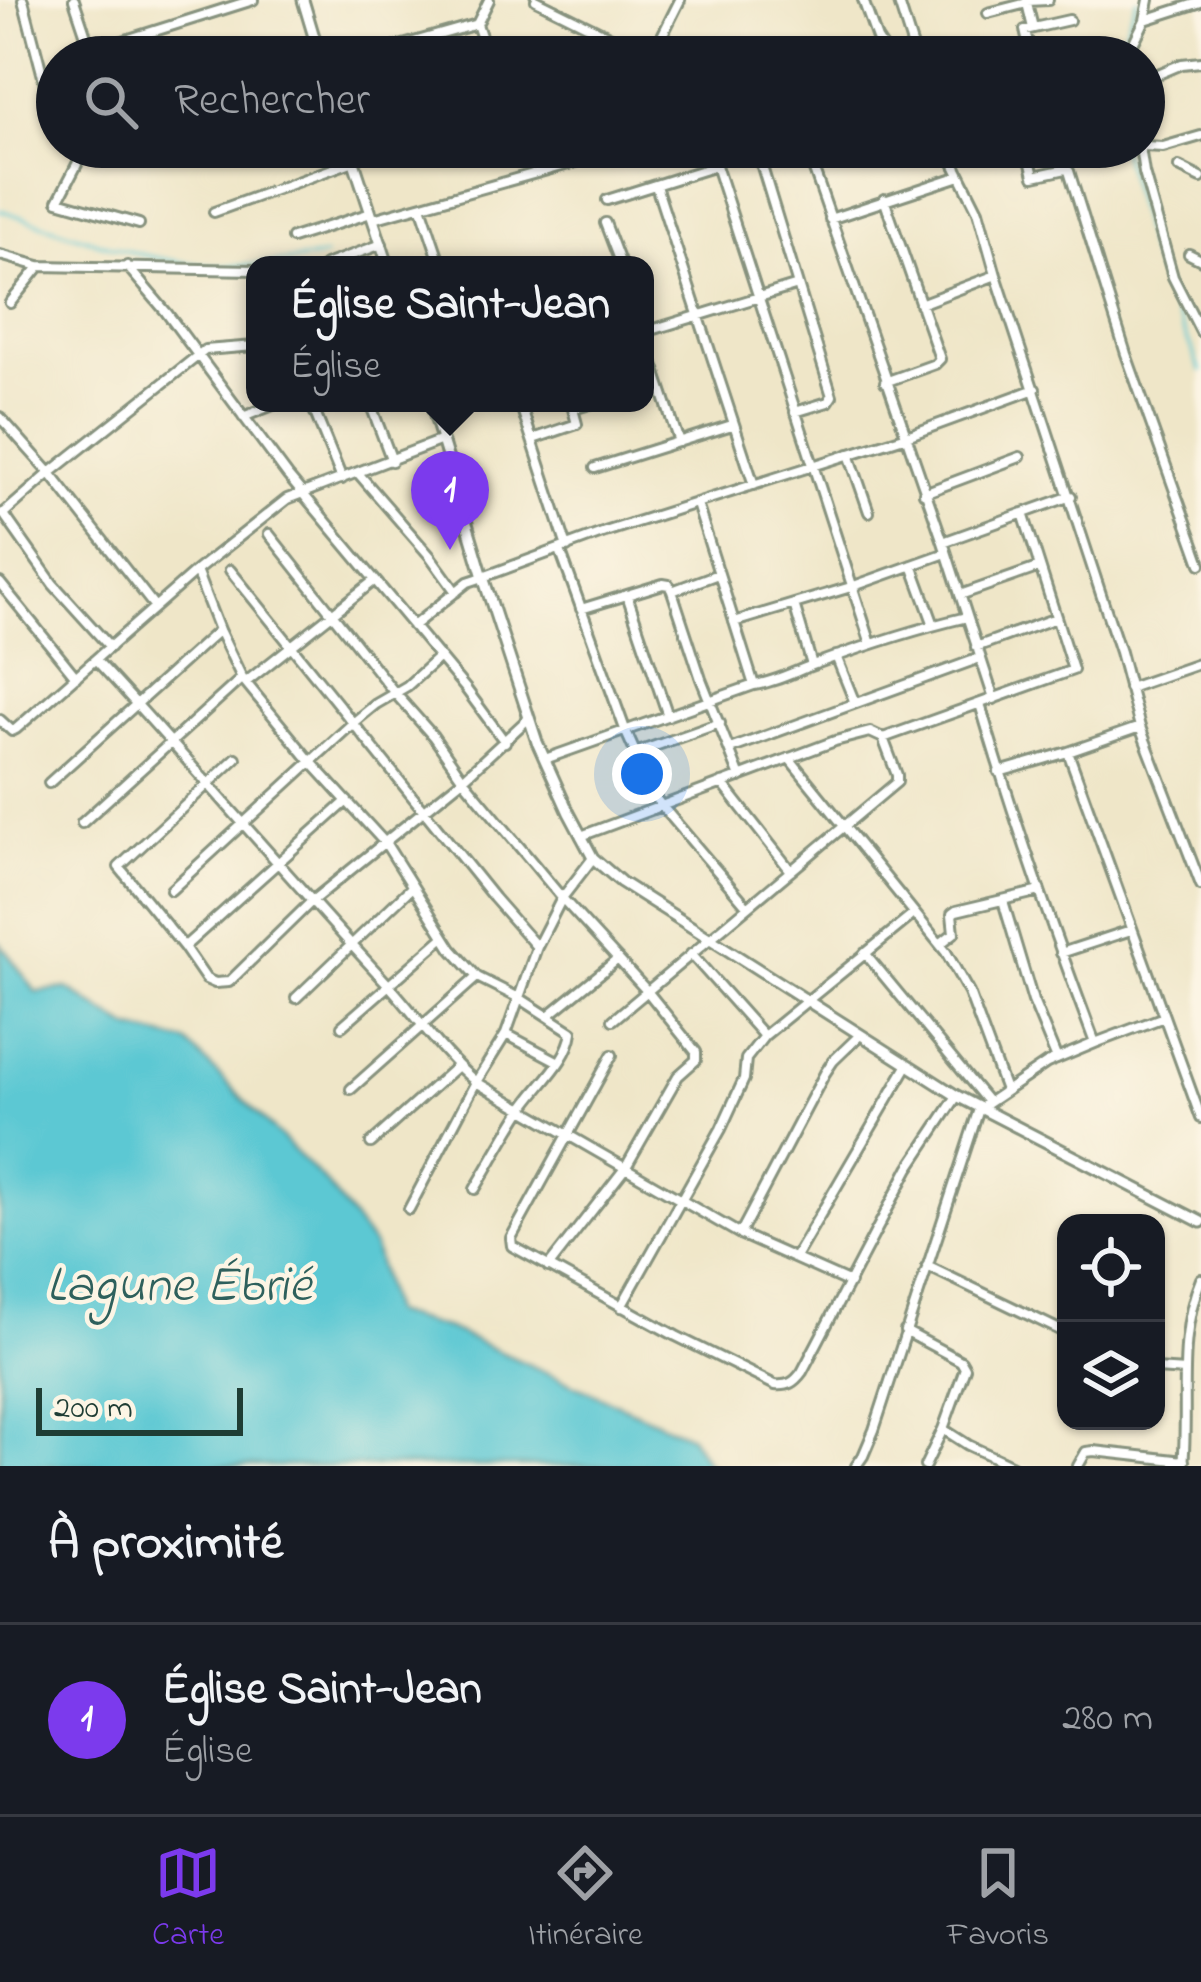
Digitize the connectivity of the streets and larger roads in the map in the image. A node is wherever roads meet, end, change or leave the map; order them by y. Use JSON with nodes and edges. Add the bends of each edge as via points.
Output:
{"nodes":[{"id":1,"x":23,"y":0,"type":"edge"},
{"id":2,"x":74,"y":0,"type":"edge"},
{"id":3,"x":253,"y":0,"type":"edge"},
{"id":4,"x":303,"y":0,"type":"edge"},
{"id":5,"x":489,"y":0,"type":"edge"},
{"id":6,"x":536,"y":0,"type":"edge"},
{"id":7,"x":680,"y":0,"type":"edge"},
{"id":8,"x":863,"y":0,"type":"edge"},
{"id":9,"x":898,"y":0,"type":"edge"},
{"id":10,"x":1048,"y":0,"type":"edge"},
{"id":11,"x":1149,"y":0,"type":"edge"},
{"id":12,"x":1027,"y":2,"type":"edge"},
{"id":13,"x":1200,"y":4,"type":"edge"},
{"id":14,"x":988,"y":13,"type":"dead end"},
{"id":15,"x":1069,"y":20,"type":"dead end"},
{"id":16,"x":1145,"y":20,"type":"junction"},
{"id":17,"x":477,"y":24,"type":"junction"},
{"id":18,"x":1033,"y":28,"type":"junction"},
{"id":19,"x":86,"y":36,"type":"edge"},
{"id":20,"x":146,"y":36,"type":"edge"},
{"id":21,"x":314,"y":36,"type":"edge"},
{"id":22,"x":435,"y":36,"type":"edge"},
{"id":23,"x":481,"y":36,"type":"edge"},
{"id":24,"x":607,"y":36,"type":"edge"},
{"id":25,"x":662,"y":36,"type":"edge"},
{"id":26,"x":876,"y":36,"type":"edge"},
{"id":27,"x":909,"y":36,"type":"edge"},
{"id":28,"x":1026,"y":36,"type":"edge"},
{"id":29,"x":1137,"y":36,"type":"edge"},
{"id":30,"x":36,"y":50,"type":"edge"},
{"id":31,"x":1201,"y":62,"type":"edge"},
{"id":32,"x":1165,"y":71,"type":"edge"},
{"id":33,"x":1201,"y":136,"type":"edge"},
{"id":34,"x":1165,"y":146,"type":"edge"},
{"id":35,"x":1179,"y":167,"type":"dead end"},
{"id":36,"x":75,"y":168,"type":"edge"},
{"id":37,"x":335,"y":168,"type":"edge"},
{"id":38,"x":356,"y":168,"type":"edge"},
{"id":39,"x":555,"y":168,"type":"edge"},
{"id":40,"x":710,"y":168,"type":"edge"},
{"id":41,"x":717,"y":168,"type":"edge"},
{"id":42,"x":762,"y":168,"type":"edge"},
{"id":43,"x":813,"y":168,"type":"edge"},
{"id":44,"x":956,"y":168,"type":"edge"},
{"id":45,"x":1032,"y":168,"type":"edge"},
{"id":46,"x":1144,"y":168,"type":"edge"},
{"id":47,"x":960,"y":176,"type":"junction"},
{"id":48,"x":1201,"y":178,"type":"edge"},
{"id":49,"x":656,"y":185,"type":"junction"},
{"id":50,"x":884,"y":199,"type":"junction"},
{"id":51,"x":607,"y":200,"type":"dead end"},
{"id":52,"x":421,"y":206,"type":"junction"},
{"id":53,"x":214,"y":212,"type":"dead end"},
{"id":54,"x":372,"y":216,"type":"junction"},
{"id":55,"x":830,"y":219,"type":"junction"},
{"id":56,"x":605,"y":223,"type":"dead end"},
{"id":57,"x":139,"y":224,"type":"dead end"},
{"id":58,"x":292,"y":238,"type":"dead end"},
{"id":59,"x":382,"y":244,"type":"junction"},
{"id":60,"x":1189,"y":254,"type":"dead end"},
{"id":61,"x":0,"y":256,"type":"edge"},
{"id":62,"x":349,"y":256,"type":"edge"},
{"id":63,"x":385,"y":256,"type":"edge"},
{"id":64,"x":438,"y":256,"type":"edge"},
{"id":65,"x":618,"y":256,"type":"edge"},
{"id":66,"x":1201,"y":260,"type":"edge"},
{"id":67,"x":39,"y":266,"type":"junction"},
{"id":68,"x":127,"y":266,"type":"junction"},
{"id":69,"x":246,"y":270,"type":"edge"},
{"id":70,"x":996,"y":275,"type":"junction"},
{"id":71,"x":798,"y":285,"type":"junction"},
{"id":72,"x":759,"y":297,"type":"junction"},
{"id":73,"x":10,"y":303,"type":"dead end"},
{"id":74,"x":920,"y":304,"type":"junction"},
{"id":75,"x":699,"y":315,"type":"junction"},
{"id":76,"x":654,"y":332,"type":"edge"},
{"id":77,"x":1201,"y":332,"type":"edge"},
{"id":78,"x":246,"y":346,"type":"edge"},
{"id":79,"x":196,"y":356,"type":"junction"},
{"id":80,"x":654,"y":370,"type":"edge"},
{"id":81,"x":659,"y":382,"type":"junction"},
{"id":82,"x":886,"y":382,"type":"junction"},
{"id":83,"x":654,"y":383,"type":"edge"},
{"id":84,"x":1035,"y":389,"type":"junction"},
{"id":85,"x":256,"y":412,"type":"edge"},
{"id":86,"x":315,"y":412,"type":"edge"},
{"id":87,"x":373,"y":412,"type":"edge"},
{"id":88,"x":434,"y":412,"type":"edge"},
{"id":89,"x":523,"y":412,"type":"edge"},
{"id":90,"x":574,"y":412,"type":"edge"},
{"id":91,"x":796,"y":412,"type":"junction"},
{"id":92,"x":243,"y":417,"type":"junction"},
{"id":93,"x":0,"y":418,"type":"edge"},
{"id":94,"x":733,"y":424,"type":"junction"},
{"id":95,"x":904,"y":437,"type":"junction"},
{"id":96,"x":532,"y":439,"type":"junction"},
{"id":97,"x":443,"y":440,"type":"junction"},
{"id":98,"x":679,"y":442,"type":"junction"},
{"id":99,"x":849,"y":454,"type":"junction"},
{"id":100,"x":1020,"y":457,"type":"dead end"},
{"id":101,"x":392,"y":461,"type":"junction"},
{"id":102,"x":812,"y":466,"type":"junction"},
{"id":103,"x":595,"y":468,"type":"dead end"},
{"id":104,"x":50,"y":473,"type":"junction"},
{"id":105,"x":358,"y":473,"type":"junction"},
{"id":106,"x":342,"y":479,"type":"junction"},
{"id":107,"x":754,"y":485,"type":"junction"},
{"id":108,"x":924,"y":493,"type":"junction"},
{"id":109,"x":303,"y":494,"type":"junction"},
{"id":110,"x":1071,"y":496,"type":"junction"},
{"id":111,"x":697,"y":504,"type":"junction"},
{"id":112,"x":869,"y":512,"type":"dead end"},
{"id":113,"x":1023,"y":513,"type":"junction"},
{"id":114,"x":2,"y":515,"type":"edge"},
{"id":115,"x":269,"y":534,"type":"dead end"},
{"id":116,"x":943,"y":542,"type":"junction"},
{"id":117,"x":563,"y":548,"type":"junction"},
{"id":118,"x":946,"y":553,"type":"junction"},
{"id":119,"x":1201,"y":564,"type":"edge"},
{"id":120,"x":912,"y":565,"type":"junction"},
{"id":121,"x":1040,"y":567,"type":"junction"},
{"id":122,"x":230,"y":570,"type":"dead end"},
{"id":123,"x":196,"y":571,"type":"junction"},
{"id":124,"x":718,"y":574,"type":"junction"},
{"id":125,"x":483,"y":577,"type":"junction"},
{"id":126,"x":375,"y":580,"type":"junction"},
{"id":127,"x":851,"y":587,"type":"junction"},
{"id":128,"x":2,"y":589,"type":"edge"},
{"id":129,"x":672,"y":591,"type":"junction"},
{"id":130,"x":456,"y":592,"type":"junction"},
{"id":131,"x":627,"y":595,"type":"junction"},
{"id":132,"x":960,"y":595,"type":"junction"},
{"id":133,"x":794,"y":604,"type":"junction"},
{"id":134,"x":155,"y":607,"type":"junction"},
{"id":135,"x":581,"y":609,"type":"junction"},
{"id":136,"x":333,"y":613,"type":"junction"},
{"id":137,"x":967,"y":617,"type":"junction"},
{"id":138,"x":1056,"y":617,"type":"junction"},
{"id":139,"x":734,"y":622,"type":"junction"},
{"id":140,"x":934,"y":625,"type":"junction"},
{"id":141,"x":413,"y":626,"type":"junction"},
{"id":142,"x":219,"y":630,"type":"junction"},
{"id":143,"x":871,"y":644,"type":"junction"},
{"id":144,"x":292,"y":645,"type":"junction"},
{"id":145,"x":110,"y":647,"type":"junction"},
{"id":146,"x":976,"y":647,"type":"junction"},
{"id":147,"x":836,"y":656,"type":"junction"},
{"id":148,"x":439,"y":658,"type":"junction"},
{"id":149,"x":980,"y":658,"type":"junction"},
{"id":150,"x":96,"y":660,"type":"junction"},
{"id":151,"x":1201,"y":663,"type":"edge"},
{"id":152,"x":812,"y":665,"type":"junction"},
{"id":153,"x":76,"y":677,"type":"junction"},
{"id":154,"x":244,"y":680,"type":"junction"},
{"id":155,"x":754,"y":685,"type":"junction"},
{"id":156,"x":1129,"y":688,"type":"junction"},
{"id":157,"x":394,"y":692,"type":"junction"},
{"id":158,"x":994,"y":699,"type":"junction"},
{"id":159,"x":711,"y":700,"type":"junction"},
{"id":160,"x":855,"y":703,"type":"junction"},
{"id":161,"x":136,"y":704,"type":"junction"},
{"id":162,"x":980,"y":704,"type":"junction"},
{"id":163,"x":668,"y":716,"type":"junction"},
{"id":164,"x":529,"y":718,"type":"junction"},
{"id":165,"x":0,"y":720,"type":"edge"},
{"id":166,"x":354,"y":722,"type":"junction"},
{"id":167,"x":720,"y":723,"type":"junction"},
{"id":168,"x":1140,"y":728,"type":"junction"},
{"id":169,"x":626,"y":732,"type":"junction"},
{"id":170,"x":883,"y":737,"type":"junction"},
{"id":171,"x":172,"y":742,"type":"junction"},
{"id":172,"x":505,"y":742,"type":"junction"},
{"id":173,"x":730,"y":749,"type":"junction"},
{"id":174,"x":1068,"y":752,"type":"junction"},
{"id":175,"x":635,"y":753,"type":"junction"},
{"id":176,"x":236,"y":758,"type":"dead end"},
{"id":177,"x":789,"y":758,"type":"junction"},
{"id":178,"x":544,"y":759,"type":"junction"},
{"id":179,"x":311,"y":762,"type":"junction"},
{"id":180,"x":999,"y":772,"type":"junction"},
{"id":181,"x":740,"y":777,"type":"junction"},
{"id":182,"x":463,"y":779,"type":"junction"},
{"id":183,"x":49,"y":783,"type":"dead end"},
{"id":184,"x":722,"y":783,"type":"junction"},
{"id":185,"x":208,"y":784,"type":"junction"},
{"id":186,"x":347,"y":802,"type":"junction"},
{"id":187,"x":660,"y":806,"type":"junction"},
{"id":188,"x":425,"y":811,"type":"junction"},
{"id":189,"x":82,"y":824,"type":"dead end"},
{"id":190,"x":242,"y":824,"type":"junction"},
{"id":191,"x":844,"y":829,"type":"junction"},
{"id":192,"x":581,"y":836,"type":"junction"},
{"id":193,"x":386,"y":844,"type":"junction"},
{"id":194,"x":593,"y":858,"type":"junction"},
{"id":195,"x":278,"y":863,"type":"junction"},
{"id":196,"x":791,"y":871,"type":"junction"},
{"id":197,"x":1201,"y":885,"type":"edge"},
{"id":198,"x":412,"y":887,"type":"junction"},
{"id":199,"x":171,"y":890,"type":"dead end"},
{"id":200,"x":1040,"y":891,"type":"junction"},
{"id":201,"x":562,"y":898,"type":"junction"},
{"id":202,"x":312,"y":901,"type":"junction"},
{"id":203,"x":1004,"y":901,"type":"junction"},
{"id":204,"x":747,"y":906,"type":"junction"},
{"id":205,"x":914,"y":914,"type":"junction"},
{"id":206,"x":1131,"y":930,"type":"junction"},
{"id":207,"x":443,"y":938,"type":"junction"},
{"id":208,"x":708,"y":939,"type":"junction"},
{"id":209,"x":350,"y":944,"type":"junction"},
{"id":210,"x":940,"y":944,"type":"junction"},
{"id":211,"x":184,"y":947,"type":"junction"},
{"id":212,"x":537,"y":947,"type":"junction"},
{"id":213,"x":865,"y":953,"type":"junction"},
{"id":214,"x":1061,"y":953,"type":"junction"},
{"id":215,"x":691,"y":954,"type":"junction"},
{"id":216,"x":618,"y":959,"type":"junction"},
{"id":217,"x":477,"y":977,"type":"junction"},
{"id":218,"x":388,"y":985,"type":"junction"},
{"id":219,"x":647,"y":991,"type":"junction"},
{"id":220,"x":296,"y":998,"type":"dead end"},
{"id":221,"x":521,"y":999,"type":"junction"},
{"id":222,"x":806,"y":1002,"type":"junction"},
{"id":223,"x":548,"y":1016,"type":"junction"},
{"id":224,"x":1164,"y":1017,"type":"junction"},
{"id":225,"x":613,"y":1020,"type":"dead end"},
{"id":226,"x":423,"y":1024,"type":"junction"},
{"id":227,"x":342,"y":1026,"type":"dead end"},
{"id":228,"x":506,"y":1034,"type":"junction"},
{"id":229,"x":860,"y":1035,"type":"junction"},
{"id":230,"x":764,"y":1036,"type":"junction"},
{"id":231,"x":1095,"y":1043,"type":"junction"},
{"id":232,"x":612,"y":1055,"type":"dead end"},
{"id":233,"x":1057,"y":1058,"type":"junction"},
{"id":234,"x":559,"y":1061,"type":"junction"},
{"id":235,"x":457,"y":1066,"type":"junction"},
{"id":236,"x":907,"y":1066,"type":"junction"},
{"id":237,"x":476,"y":1082,"type":"junction"},
{"id":238,"x":351,"y":1089,"type":"dead end"},
{"id":239,"x":1005,"y":1090,"type":"junction"},
{"id":240,"x":957,"y":1096,"type":"junction"},
{"id":241,"x":983,"y":1106,"type":"junction"},
{"id":242,"x":521,"y":1110,"type":"junction"},
{"id":243,"x":1201,"y":1118,"type":"edge"},
{"id":244,"x":569,"y":1136,"type":"junction"},
{"id":245,"x":371,"y":1143,"type":"dead end"},
{"id":246,"x":626,"y":1167,"type":"junction"},
{"id":247,"x":475,"y":1189,"type":"dead end"},
{"id":248,"x":681,"y":1200,"type":"junction"},
{"id":249,"x":410,"y":1209,"type":"dead end"},
{"id":250,"x":1201,"y":1222,"type":"edge"},
{"id":251,"x":740,"y":1234,"type":"junction"},
{"id":252,"x":796,"y":1256,"type":"junction"},
{"id":253,"x":927,"y":1266,"type":"junction"},
{"id":254,"x":548,"y":1267,"type":"junction"},
{"id":255,"x":1201,"y":1279,"type":"edge"},
{"id":256,"x":850,"y":1283,"type":"junction"},
{"id":257,"x":621,"y":1307,"type":"junction"},
{"id":258,"x":1057,"y":1329,"type":"edge"},
{"id":259,"x":905,"y":1331,"type":"junction"},
{"id":260,"x":1165,"y":1370,"type":"edge"},
{"id":261,"x":1185,"y":1371,"type":"junction"},
{"id":262,"x":943,"y":1429,"type":"junction"},
{"id":263,"x":1184,"y":1464,"type":"edge"},
{"id":264,"x":856,"y":1466,"type":"edge"},
{"id":265,"x":925,"y":1466,"type":"edge"},
{"id":266,"x":1013,"y":1466,"type":"edge"},
{"id":267,"x":1078,"y":1466,"type":"edge"}],
"edges":[{"from":1,"to":30,"type":"street"},
{"from":2,"to":19,"type":"street"},
{"from":3,"to":20,"type":"street"},
{"from":4,"to":21,"type":"street"},
{"from":5,"to":17,"type":"street"},
{"from":6,"to":24,"type":"street"},
{"from":7,"to":25,"type":"street"},
{"from":8,"to":26,"type":"street"},
{"from":9,"to":27,"type":"street"},
{"from":10,"to":12,"type":"street"},
{"from":11,"to":16,"type":"street"},
{"from":12,"to":14,"type":"street"},
{"from":12,"to":18,"type":"street"},
{"from":13,"to":16,"type":"street"},
{"from":15,"to":18,"type":"street"},
{"from":16,"to":29,"type":"street"},
{"from":17,"to":22,"type":"street"},
{"from":17,"to":23,"type":"street"},
{"from":18,"to":28,"type":"street"},
{"from":31,"to":32,"type":"street"},
{"from":33,"to":34,"type":"street"},
{"from":35,"to":48,"type":"street"},
{"from":36,"to":57,"type":"street","via":[[58,201]]},
{"from":37,"to":53,"type":"street"},
{"from":38,"to":54,"type":"street"},
{"from":39,"to":52,"type":"street"},
{"from":40,"to":49,"type":"street"},
{"from":41,"to":72,"type":"street"},
{"from":42,"to":71,"type":"street"},
{"from":43,"to":55,"type":"street"},
{"from":44,"to":47,"type":"street"},
{"from":45,"to":119,"type":"street","via":[[1034,176],[1069,171]]},
{"from":46,"to":77,"type":"street","via":[[1173,277]]},
{"from":47,"to":50,"type":"street"},
{"from":47,"to":70,"type":"street"},
{"from":49,"to":51,"type":"street"},
{"from":49,"to":75,"type":"street"},
{"from":50,"to":55,"type":"street"},
{"from":50,"to":74,"type":"street"},
{"from":52,"to":54,"type":"street"},
{"from":52,"to":64,"type":"street"},
{"from":54,"to":58,"type":"street"},
{"from":54,"to":59,"type":"street"},
{"from":55,"to":82,"type":"street"},
{"from":56,"to":65,"type":"street"},
{"from":59,"to":62,"type":"street"},
{"from":59,"to":63,"type":"street"},
{"from":60,"to":66,"type":"street"},
{"from":61,"to":67,"type":"street"},
{"from":67,"to":68,"type":"street"},
{"from":67,"to":73,"type":"street"},
{"from":68,"to":69,"type":"street"},
{"from":68,"to":79,"type":"street"},
{"from":70,"to":74,"type":"street"},
{"from":70,"to":84,"type":"street"},
{"from":71,"to":72,"type":"street"},
{"from":71,"to":91,"type":"street","via":[[832,396]]},
{"from":72,"to":75,"type":"street"},
{"from":72,"to":91,"type":"street"},
{"from":74,"to":82,"type":"street","via":[[940,359]]},
{"from":75,"to":76,"type":"street"},
{"from":75,"to":94,"type":"street"},
{"from":78,"to":79,"type":"street"},
{"from":79,"to":92,"type":"street"},
{"from":79,"to":104,"type":"street"},
{"from":80,"to":81,"type":"street"},
{"from":81,"to":83,"type":"street"},
{"from":81,"to":98,"type":"street"},
{"from":82,"to":95,"type":"street"},
{"from":84,"to":95,"type":"street"},
{"from":84,"to":110,"type":"street"},
{"from":85,"to":92,"type":"street"},
{"from":86,"to":106,"type":"street"},
{"from":87,"to":101,"type":"street"},
{"from":88,"to":97,"type":"street"},
{"from":89,"to":96,"type":"street"},
{"from":90,"to":96,"type":"street","via":[[577,424]]},
{"from":91,"to":102,"type":"street"},
{"from":92,"to":109,"type":"street"},
{"from":93,"to":104,"type":"street"},
{"from":94,"to":98,"type":"street"},
{"from":94,"to":107,"type":"street"},
{"from":95,"to":99,"type":"street"},
{"from":95,"to":108,"type":"street"},
{"from":96,"to":117,"type":"street"},
{"from":97,"to":101,"type":"street"},
{"from":97,"to":125,"type":"street"},
{"from":98,"to":103,"type":"street"},
{"from":99,"to":102,"type":"street"},
{"from":99,"to":112,"type":"street"},
{"from":100,"to":108,"type":"street"},
{"from":101,"to":105,"type":"street"},
{"from":102,"to":107,"type":"street"},
{"from":102,"to":127,"type":"street"},
{"from":104,"to":114,"type":"street"},
{"from":104,"to":134,"type":"street"},
{"from":105,"to":106,"type":"street"},
{"from":105,"to":130,"type":"street"},
{"from":106,"to":109,"type":"street"},
{"from":107,"to":111,"type":"street"},
{"from":108,"to":116,"type":"street"},
{"from":109,"to":123,"type":"street"},
{"from":109,"to":126,"type":"street"},
{"from":110,"to":113,"type":"street"},
{"from":110,"to":156,"type":"street"},
{"from":111,"to":117,"type":"street"},
{"from":111,"to":124,"type":"street"},
{"from":113,"to":116,"type":"street"},
{"from":113,"to":121,"type":"street"},
{"from":114,"to":145,"type":"street"},
{"from":115,"to":136,"type":"street"},
{"from":116,"to":118,"type":"street"},
{"from":117,"to":125,"type":"street"},
{"from":117,"to":135,"type":"street"},
{"from":118,"to":120,"type":"street"},
{"from":118,"to":132,"type":"street"},
{"from":120,"to":127,"type":"street"},
{"from":120,"to":140,"type":"street"},
{"from":121,"to":132,"type":"street"},
{"from":121,"to":138,"type":"street"},
{"from":122,"to":144,"type":"street"},
{"from":123,"to":134,"type":"street"},
{"from":123,"to":142,"type":"street"},
{"from":124,"to":129,"type":"street"},
{"from":124,"to":139,"type":"street"},
{"from":125,"to":130,"type":"street"},
{"from":125,"to":164,"type":"street"},
{"from":126,"to":136,"type":"street"},
{"from":126,"to":141,"type":"street"},
{"from":127,"to":133,"type":"street"},
{"from":127,"to":143,"type":"street"},
{"from":128,"to":153,"type":"street"},
{"from":129,"to":131,"type":"street","via":[[663,584]]},
{"from":129,"to":159,"type":"street"},
{"from":130,"to":141,"type":"street"},
{"from":131,"to":135,"type":"street"},
{"from":131,"to":163,"type":"street"},
{"from":132,"to":137,"type":"street"},
{"from":133,"to":139,"type":"street"},
{"from":133,"to":152,"type":"street"},
{"from":134,"to":145,"type":"street"},
{"from":135,"to":169,"type":"street"},
{"from":136,"to":144,"type":"street"},
{"from":136,"to":157,"type":"street"},
{"from":137,"to":140,"type":"street"},
{"from":137,"to":146,"type":"street"},
{"from":138,"to":146,"type":"street"},
{"from":138,"to":158,"type":"street","via":[[1072,670]]},
{"from":139,"to":155,"type":"street"},
{"from":140,"to":143,"type":"street"},
{"from":141,"to":148,"type":"street"},
{"from":142,"to":154,"type":"street"},
{"from":142,"to":161,"type":"street"},
{"from":143,"to":147,"type":"street"},
{"from":144,"to":154,"type":"street"},
{"from":144,"to":166,"type":"street"},
{"from":145,"to":150,"type":"street"},
{"from":146,"to":149,"type":"street"},
{"from":147,"to":152,"type":"street"},
{"from":147,"to":160,"type":"street"},
{"from":148,"to":157,"type":"street"},
{"from":148,"to":172,"type":"street"},
{"from":149,"to":158,"type":"street"},
{"from":149,"to":160,"type":"street"},
{"from":150,"to":153,"type":"street"},
{"from":150,"to":161,"type":"street"},
{"from":151,"to":156,"type":"street"},
{"from":152,"to":155,"type":"street"},
{"from":153,"to":165,"type":"street","via":[[16,729]]},
{"from":154,"to":171,"type":"street"},
{"from":154,"to":179,"type":"street"},
{"from":155,"to":159,"type":"street"},
{"from":156,"to":168,"type":"street"},
{"from":157,"to":166,"type":"street"},
{"from":157,"to":182,"type":"street"},
{"from":158,"to":162,"type":"street"},
{"from":159,"to":163,"type":"street"},
{"from":159,"to":167,"type":"street"},
{"from":160,"to":173,"type":"street"},
{"from":161,"to":171,"type":"street"},
{"from":161,"to":183,"type":"street"},
{"from":162,"to":170,"type":"street"},
{"from":162,"to":180,"type":"street"},
{"from":163,"to":169,"type":"street"},
{"from":164,"to":172,"type":"street"},
{"from":164,"to":178,"type":"street"},
{"from":166,"to":179,"type":"street"},
{"from":166,"to":188,"type":"street"},
{"from":167,"to":173,"type":"street"},
{"from":167,"to":175,"type":"street"},
{"from":168,"to":174,"type":"street"},
{"from":168,"to":197,"type":"street"},
{"from":169,"to":175,"type":"street"},
{"from":169,"to":178,"type":"street"},
{"from":170,"to":177,"type":"street","via":[[858,734]]},
{"from":170,"to":191,"type":"street","via":[[897,782]]},
{"from":171,"to":185,"type":"street"},
{"from":171,"to":189,"type":"street"},
{"from":172,"to":182,"type":"street"},
{"from":173,"to":181,"type":"street"},
{"from":174,"to":180,"type":"street"},
{"from":174,"to":206,"type":"street"},
{"from":175,"to":187,"type":"street"},
{"from":176,"to":185,"type":"street"},
{"from":177,"to":181,"type":"street"},
{"from":177,"to":191,"type":"street"},
{"from":178,"to":192,"type":"street"},
{"from":179,"to":186,"type":"street"},
{"from":179,"to":190,"type":"street"},
{"from":180,"to":200,"type":"street"},
{"from":181,"to":184,"type":"street"},
{"from":182,"to":188,"type":"street"},
{"from":182,"to":201,"type":"street"},
{"from":184,"to":187,"type":"street"},
{"from":184,"to":196,"type":"street"},
{"from":185,"to":190,"type":"street"},
{"from":185,"to":211,"type":"street","via":[[119,867]]},
{"from":186,"to":193,"type":"street"},
{"from":186,"to":195,"type":"street"},
{"from":187,"to":192,"type":"street"},
{"from":187,"to":204,"type":"street"},
{"from":188,"to":193,"type":"street"},
{"from":188,"to":212,"type":"street"},
{"from":190,"to":195,"type":"street"},
{"from":190,"to":199,"type":"street"},
{"from":191,"to":196,"type":"street"},
{"from":191,"to":205,"type":"street"},
{"from":192,"to":194,"type":"street"},
{"from":193,"to":198,"type":"street"},
{"from":193,"to":202,"type":"street"},
{"from":194,"to":201,"type":"street"},
{"from":194,"to":208,"type":"street"},
{"from":195,"to":202,"type":"street"},
{"from":195,"to":211,"type":"street"},
{"from":196,"to":204,"type":"street"},
{"from":198,"to":207,"type":"street"},
{"from":198,"to":209,"type":"street"},
{"from":200,"to":203,"type":"street"},
{"from":200,"to":214,"type":"street"},
{"from":201,"to":212,"type":"street"},
{"from":201,"to":216,"type":"street"},
{"from":202,"to":209,"type":"street"},
{"from":202,"to":211,"type":"street","via":[[229,982],[206,979]]},
{"from":203,"to":210,"type":"street","via":[[952,914],[954,934]]},
{"from":203,"to":233,"type":"street"},
{"from":204,"to":208,"type":"street"},
{"from":205,"to":210,"type":"street"},
{"from":205,"to":213,"type":"street"},
{"from":206,"to":214,"type":"street"},
{"from":206,"to":224,"type":"street"},
{"from":207,"to":217,"type":"street"},
{"from":207,"to":218,"type":"street"},
{"from":208,"to":215,"type":"street"},
{"from":208,"to":222,"type":"street"},
{"from":209,"to":218,"type":"street"},
{"from":209,"to":220,"type":"street"},
{"from":210,"to":239,"type":"street","via":[[969,993]]},
{"from":212,"to":221,"type":"street"},
{"from":213,"to":222,"type":"street"},
{"from":213,"to":241,"type":"street"},
{"from":214,"to":231,"type":"street"},
{"from":215,"to":219,"type":"street"},
{"from":215,"to":230,"type":"street"},
{"from":216,"to":219,"type":"street"},
{"from":216,"to":223,"type":"street"},
{"from":217,"to":221,"type":"street"},
{"from":217,"to":226,"type":"street"},
{"from":218,"to":226,"type":"street"},
{"from":218,"to":227,"type":"street"},
{"from":219,"to":225,"type":"street"},
{"from":219,"to":246,"type":"street","via":[[698,1055]]},
{"from":221,"to":223,"type":"street"},
{"from":221,"to":228,"type":"street"},
{"from":222,"to":229,"type":"street"},
{"from":222,"to":230,"type":"street"},
{"from":223,"to":234,"type":"street","via":[[574,1034]]},
{"from":224,"to":231,"type":"street"},
{"from":224,"to":243,"type":"street"},
{"from":226,"to":235,"type":"street"},
{"from":226,"to":238,"type":"street"},
{"from":228,"to":234,"type":"street"},
{"from":228,"to":237,"type":"street"},
{"from":229,"to":236,"type":"street"},
{"from":229,"to":251,"type":"street","via":[[825,1073]]},
{"from":230,"to":248,"type":"street"},
{"from":231,"to":233,"type":"street"},
{"from":232,"to":244,"type":"street"},
{"from":233,"to":239,"type":"street"},
{"from":234,"to":242,"type":"street"},
{"from":235,"to":237,"type":"street"},
{"from":235,"to":245,"type":"street"},
{"from":236,"to":240,"type":"street"},
{"from":236,"to":252,"type":"street"},
{"from":237,"to":242,"type":"street"},
{"from":237,"to":249,"type":"street"},
{"from":239,"to":241,"type":"street"},
{"from":240,"to":241,"type":"street"},
{"from":240,"to":256,"type":"street"},
{"from":241,"to":250,"type":"street"},
{"from":241,"to":253,"type":"street"},
{"from":242,"to":244,"type":"street"},
{"from":242,"to":247,"type":"street"},
{"from":244,"to":246,"type":"street"},
{"from":244,"to":254,"type":"street","via":[[511,1238]]},
{"from":246,"to":248,"type":"street"},
{"from":246,"to":254,"type":"street"},
{"from":248,"to":251,"type":"street"},
{"from":248,"to":257,"type":"street"},
{"from":251,"to":252,"type":"street"},
{"from":252,"to":256,"type":"street"},
{"from":253,"to":258,"type":"street"},
{"from":253,"to":259,"type":"street"},
{"from":254,"to":257,"type":"street"},
{"from":255,"to":261,"type":"street"},
{"from":256,"to":257,"type":"street","via":[[802,1372],[785,1386]]},
{"from":259,"to":262,"type":"street","via":[[962,1360]]},
{"from":259,"to":264,"type":"street"},
{"from":260,"to":261,"type":"street"},
{"from":261,"to":263,"type":"street"},
{"from":262,"to":265,"type":"street"},
{"from":262,"to":266,"type":"street"},
{"from":263,"to":267,"type":"street","via":[[1094,1451]]}]}
